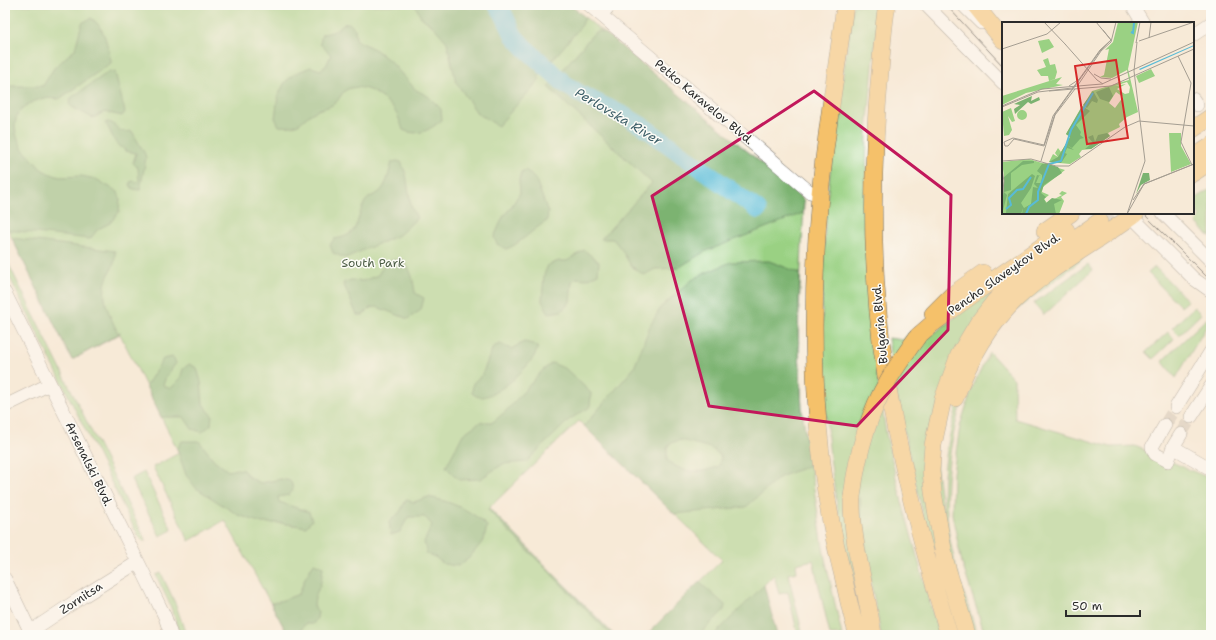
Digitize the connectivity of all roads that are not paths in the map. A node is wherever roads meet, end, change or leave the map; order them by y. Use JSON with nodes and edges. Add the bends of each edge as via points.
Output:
{"nodes":[{"id":1,"x":589,"y":5,"type":"edge"},
{"id":2,"x":610,"y":5,"type":"edge"},
{"id":3,"x":845,"y":5,"type":"edge"},
{"id":4,"x":887,"y":5,"type":"edge"},
{"id":5,"x":926,"y":5,"type":"edge"},
{"id":6,"x":963,"y":5,"type":"edge"},
{"id":7,"x":975,"y":5,"type":"edge"},
{"id":8,"x":1132,"y":5,"type":"edge"},
{"id":9,"x":601,"y":15,"type":"junction"},
{"id":10,"x":1142,"y":22,"type":"edge"},
{"id":11,"x":1211,"y":23,"type":"edge"},
{"id":12,"x":1194,"y":34,"type":"edge"},
{"id":13,"x":1002,"y":39,"type":"edge"},
{"id":14,"x":1002,"y":45,"type":"edge"},
{"id":15,"x":1002,"y":82,"type":"edge"},
{"id":16,"x":1211,"y":117,"type":"edge"},
{"id":17,"x":1194,"y":128,"type":"edge"},
{"id":18,"x":1211,"y":132,"type":"edge"},
{"id":19,"x":1194,"y":143,"type":"edge"},
{"id":20,"x":1211,"y":146,"type":"edge"},
{"id":21,"x":1194,"y":157,"type":"edge"},
{"id":22,"x":1211,"y":160,"type":"edge"},
{"id":23,"x":1194,"y":172,"type":"edge"},
{"id":24,"x":821,"y":194,"type":"junction"},
{"id":25,"x":1070,"y":214,"type":"edge"},
{"id":26,"x":1132,"y":214,"type":"edge"},
{"id":27,"x":1165,"y":214,"type":"edge"},
{"id":28,"x":1095,"y":217,"type":"edge"},
{"id":29,"x":1211,"y":261,"type":"edge"},
{"id":30,"x":1211,"y":291,"type":"edge"},
{"id":31,"x":5,"y":293,"type":"edge"},
{"id":32,"x":918,"y":336,"type":"junction"},
{"id":33,"x":1211,"y":352,"type":"edge"},
{"id":34,"x":50,"y":384,"type":"junction"},
{"id":35,"x":1211,"y":386,"type":"edge"},
{"id":36,"x":5,"y":406,"type":"edge"},
{"id":37,"x":1176,"y":407,"type":"tunnel mouth"},
{"id":38,"x":1191,"y":417,"type":"tunnel mouth"},
{"id":39,"x":1165,"y":425,"type":"tunnel mouth"},
{"id":40,"x":1181,"y":434,"type":"tunnel mouth"},
{"id":41,"x":1173,"y":447,"type":"junction"},
{"id":42,"x":1211,"y":469,"type":"edge"},
{"id":43,"x":938,"y":526,"type":"junction"},
{"id":44,"x":138,"y":562,"type":"junction"},
{"id":45,"x":5,"y":578,"type":"edge"},
{"id":46,"x":29,"y":634,"type":"edge"},
{"id":47,"x":171,"y":635,"type":"edge"},
{"id":48,"x":858,"y":635,"type":"edge"},
{"id":49,"x":873,"y":635,"type":"edge"},
{"id":50,"x":949,"y":635,"type":"edge"},
{"id":51,"x":967,"y":635,"type":"edge"}],
"edges":[{"from":1,"to":9,"type":"street","name":"Petko Karavelov Blvd."},
{"from":2,"to":9,"type":"street"},
{"from":3,"to":24,"type":"main road"},
{"from":4,"to":50,"type":"main road","name":"Bulgaria Blvd.","via":[[877,106],[874,170],[873,238],[878,306],[896,431],[926,559]]},
{"from":5,"to":15,"type":"street"},
{"from":6,"to":14,"type":"street"},
{"from":7,"to":13,"type":"main road"},
{"from":8,"to":10,"type":"street"},
{"from":9,"to":24,"type":"street","name":"Petko Karavelov Blvd.","via":[[810,192]]},
{"from":11,"to":12,"type":"street"},
{"from":16,"to":17,"type":"main road"},
{"from":18,"to":19,"type":"main road"},
{"from":20,"to":21,"type":"main road"},
{"from":22,"to":23,"type":"main road"},
{"from":24,"to":48,"type":"main road","via":[[814,299],[817,408],[826,501]]},
{"from":25,"to":32,"type":"main road","name":"Pencho Slaveykov Blvd.","via":[[952,295],[939,306]]},
{"from":26,"to":30,"type":"street","via":[[1194,279]]},
{"from":26,"to":43,"type":"main road","name":"Pencho Slaveykov Blvd.","via":[[1018,297],[983,338],[961,383],[942,448]]},
{"from":27,"to":29,"type":"street"},
{"from":28,"to":32,"type":"main road","name":"Pencho Slaveykov Blvd.","via":[[980,290]]},
{"from":28,"to":43,"type":"main road","name":"Pencho Slaveykov Blvd.","via":[[1021,276],[995,301],[978,323],[959,356],[942,399],[933,446],[931,471]]},
{"from":31,"to":34,"type":"street","name":"Arsenalski Blvd."},
{"from":32,"to":49,"type":"main road","name":"Pencho Slaveykov Blvd.","bridge":true,"via":[[877,402],[858,457],[851,514]]},
{"from":33,"to":37,"type":"street"},
{"from":34,"to":36,"type":"street"},
{"from":34,"to":44,"type":"street","name":"Arsenalski Blvd."},
{"from":35,"to":38,"type":"street"},
{"from":39,"to":41,"type":"street","via":[[1152,447],[1155,454],[1168,461]]},
{"from":40,"to":41,"type":"street"},
{"from":41,"to":42,"type":"street"},
{"from":43,"to":51,"type":"main road","name":"Pencho Slaveykov Blvd.","via":[[945,561]]},
{"from":44,"to":46,"type":"street","name":"Zornitsa"},
{"from":44,"to":47,"type":"street","name":"Arsenalski Blvd."},
{"from":45,"to":46,"type":"street"}]}
